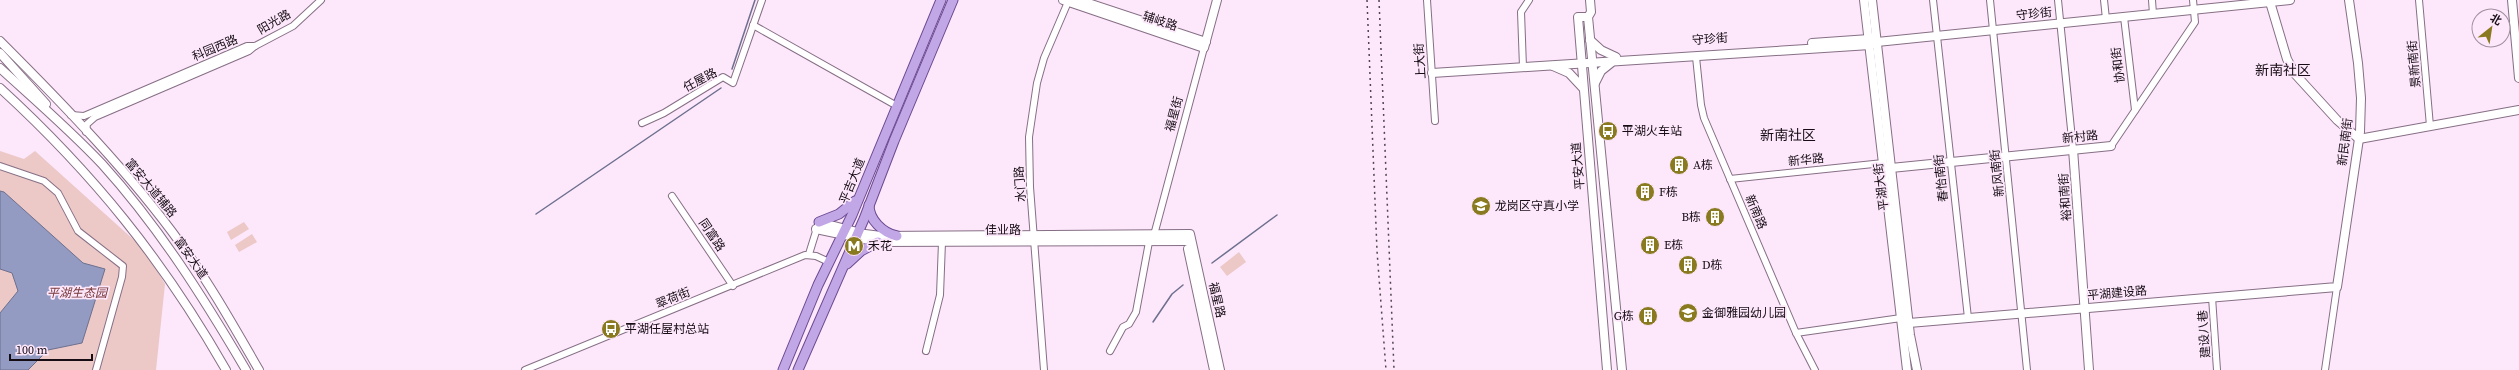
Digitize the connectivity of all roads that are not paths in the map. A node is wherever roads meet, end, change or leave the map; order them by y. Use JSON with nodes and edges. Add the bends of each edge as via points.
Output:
{"nodes":[{"id":1,"x":321,"y":0,"type":"edge"},
{"id":2,"x":762,"y":0,"type":"edge"},
{"id":3,"x":941,"y":0,"type":"edge"},
{"id":4,"x":953,"y":0,"type":"edge"},
{"id":5,"x":1079,"y":0,"type":"edge"},
{"id":6,"x":1217,"y":0,"type":"edge"},
{"id":7,"x":1427,"y":0,"type":"edge"},
{"id":8,"x":1530,"y":0,"type":"edge"},
{"id":9,"x":1590,"y":0,"type":"edge"},
{"id":10,"x":1864,"y":0,"type":"edge"},
{"id":11,"x":1872,"y":0,"type":"edge"},
{"id":12,"x":1932,"y":0,"type":"edge"},
{"id":13,"x":1990,"y":0,"type":"edge"},
{"id":14,"x":2058,"y":0,"type":"edge"},
{"id":15,"x":2104,"y":0,"type":"edge"},
{"id":16,"x":2152,"y":0,"type":"edge"},
{"id":17,"x":2194,"y":0,"type":"edge"},
{"id":18,"x":2290,"y":0,"type":"edge"},
{"id":19,"x":2349,"y":0,"type":"edge"},
{"id":20,"x":2419,"y":0,"type":"edge"},
{"id":21,"x":2512,"y":0,"type":"edge"},
{"id":22,"x":1065,"y":1,"type":"edge"},
{"id":23,"x":2275,"y":1,"type":"edge"},
{"id":24,"x":2194,"y":10,"type":"junction"},
{"id":25,"x":2153,"y":14,"type":"junction"},
{"id":26,"x":1588,"y":17,"type":"junction"},
{"id":27,"x":2124,"y":17,"type":"junction"},
{"id":28,"x":2106,"y":19,"type":"junction"},
{"id":29,"x":2061,"y":23,"type":"junction"},
{"id":30,"x":753,"y":25,"type":"junction"},
{"id":31,"x":1993,"y":30,"type":"junction"},
{"id":32,"x":1936,"y":36,"type":"junction"},
{"id":33,"x":1590,"y":40,"type":"junction"},
{"id":34,"x":0,"y":41,"type":"edge"},
{"id":35,"x":1872,"y":42,"type":"junction"},
{"id":36,"x":1205,"y":45,"type":"junction"},
{"id":37,"x":255,"y":46,"type":"junction"},
{"id":38,"x":0,"y":53,"type":"edge"},
{"id":39,"x":1696,"y":57,"type":"junction"},
{"id":40,"x":1614,"y":60,"type":"junction"},
{"id":41,"x":1581,"y":62,"type":"junction"},
{"id":42,"x":1592,"y":62,"type":"junction"},
{"id":43,"x":1550,"y":65,"type":"junction"},
{"id":44,"x":1523,"y":67,"type":"junction"},
{"id":45,"x":0,"y":68,"type":"edge"},
{"id":46,"x":1432,"y":72,"type":"junction"},
{"id":47,"x":2519,"y":78,"type":"edge"},
{"id":48,"x":1595,"y":86,"type":"junction"},
{"id":49,"x":0,"y":88,"type":"edge"},
{"id":50,"x":1584,"y":89,"type":"junction"},
{"id":51,"x":897,"y":106,"type":"junction"},
{"id":52,"x":2135,"y":110,"type":"junction"},
{"id":53,"x":2519,"y":110,"type":"edge"},
{"id":54,"x":70,"y":115,"type":"junction"},
{"id":55,"x":1435,"y":121,"type":"dead end"},
{"id":56,"x":642,"y":123,"type":"dead end"},
{"id":57,"x":2430,"y":126,"type":"junction"},
{"id":58,"x":87,"y":133,"type":"junction"},
{"id":59,"x":2359,"y":139,"type":"junction"},
{"id":60,"x":2111,"y":146,"type":"joint"},
{"id":61,"x":2073,"y":149,"type":"junction"},
{"id":62,"x":89,"y":150,"type":"junction"},
{"id":63,"x":2006,"y":156,"type":"junction"},
{"id":64,"x":1951,"y":162,"type":"junction"},
{"id":65,"x":1883,"y":163,"type":"junction"},
{"id":66,"x":0,"y":166,"type":"edge"},
{"id":67,"x":1891,"y":168,"type":"junction"},
{"id":68,"x":867,"y":177,"type":"junction"},
{"id":69,"x":1730,"y":179,"type":"junction"},
{"id":70,"x":878,"y":182,"type":"junction"},
{"id":71,"x":860,"y":195,"type":"junction"},
{"id":72,"x":672,"y":196,"type":"dead end"},
{"id":73,"x":869,"y":205,"type":"junction"},
{"id":74,"x":818,"y":225,"type":"junction"},
{"id":75,"x":843,"y":233,"type":"junction"},
{"id":76,"x":857,"y":236,"type":"junction"},
{"id":77,"x":897,"y":236,"type":"junction"},
{"id":78,"x":1035,"y":238,"type":"junction"},
{"id":79,"x":1152,"y":238,"type":"junction"},
{"id":80,"x":1188,"y":238,"type":"junction"},
{"id":81,"x":878,"y":242,"type":"junction"},
{"id":82,"x":942,"y":242,"type":"junction"},
{"id":83,"x":809,"y":254,"type":"junction"},
{"id":84,"x":829,"y":262,"type":"junction"},
{"id":85,"x":840,"y":273,"type":"junction"},
{"id":86,"x":820,"y":282,"type":"junction"},
{"id":87,"x":733,"y":286,"type":"junction"},
{"id":88,"x":2337,"y":287,"type":"junction"},
{"id":89,"x":833,"y":288,"type":"junction"},
{"id":90,"x":2212,"y":297,"type":"junction"},
{"id":91,"x":2085,"y":308,"type":"junction"},
{"id":92,"x":2023,"y":313,"type":"junction"},
{"id":93,"x":1901,"y":318,"type":"junction"},
{"id":94,"x":1968,"y":318,"type":"junction"},
{"id":95,"x":1908,"y":323,"type":"junction"},
{"id":96,"x":1796,"y":333,"type":"junction"},
{"id":97,"x":926,"y":351,"type":"dead end"},
{"id":98,"x":1110,"y":351,"type":"dead end"},
{"id":99,"x":96,"y":370,"type":"edge"},
{"id":100,"x":226,"y":370,"type":"edge"},
{"id":101,"x":246,"y":370,"type":"edge"},
{"id":102,"x":259,"y":370,"type":"edge"},
{"id":103,"x":525,"y":370,"type":"edge"},
{"id":104,"x":783,"y":370,"type":"edge"},
{"id":105,"x":798,"y":370,"type":"edge"},
{"id":106,"x":1044,"y":370,"type":"edge"},
{"id":107,"x":1214,"y":370,"type":"edge"},
{"id":108,"x":1220,"y":370,"type":"edge"},
{"id":109,"x":1607,"y":370,"type":"edge"},
{"id":110,"x":1622,"y":370,"type":"edge"},
{"id":111,"x":1815,"y":370,"type":"edge"},
{"id":112,"x":1907,"y":370,"type":"edge"},
{"id":113,"x":1917,"y":370,"type":"edge"},
{"id":114,"x":2027,"y":370,"type":"edge"},
{"id":115,"x":2089,"y":370,"type":"edge"},
{"id":116,"x":2217,"y":370,"type":"edge"},
{"id":117,"x":2325,"y":370,"type":"edge"}],
"edges":[{"from":1,"to":37,"type":"street","name":"阳光路","via":[[293,26]]},
{"from":2,"to":30,"type":"street","name":"任屋路"},
{"from":3,"to":51,"type":"main road","name":"平吉大道"},
{"from":4,"to":70,"type":"main road","name":"平吉大道"},
{"from":5,"to":36,"type":"street"},
{"from":6,"to":36,"type":"street","name":"福星街"},
{"from":7,"to":46,"type":"street","name":"上大街"},
{"from":8,"to":44,"type":"street","via":[[1521,12]]},
{"from":9,"to":26,"type":"street","name":"平安大道","via":[[1591,12]]},
{"from":10,"to":35,"type":"street","name":"平湖大街"},
{"from":11,"to":35,"type":"street","name":"平湖大街"},
{"from":12,"to":32,"type":"street","name":"春怡南街"},
{"from":13,"to":31,"type":"street","name":"新风南街"},
{"from":14,"to":29,"type":"street","name":"裕和南街"},
{"from":15,"to":28,"type":"street"},
{"from":16,"to":25,"type":"street"},
{"from":17,"to":24,"type":"street","name":"新村路"},
{"from":18,"to":23,"type":"street","name":"守珍街"},
{"from":19,"to":59,"type":"street","name":"新民南街","via":[[2361,98]]},
{"from":20,"to":57,"type":"street","name":"景新南街"},
{"from":21,"to":47,"type":"street"},
{"from":22,"to":36,"type":"street","name":"辅岐路"},
{"from":22,"to":78,"type":"street","name":"水门路","via":[[1044,58],[1031,118],[1029,172]]},
{"from":23,"to":24,"type":"street","name":"守珍街"},
{"from":23,"to":59,"type":"street","via":[[2287,58],[2296,74],[2337,120]]},
{"from":24,"to":25,"type":"street","name":"守珍街"},
{"from":24,"to":52,"type":"street","name":"新村路","via":[[2196,22]]},
{"from":25,"to":27,"type":"street","name":"守珍街"},
{"from":26,"to":33,"type":"street","name":"平安大道"},
{"from":26,"to":41,"type":"street","name":"平安大道","via":[[1578,17]]},
{"from":27,"to":28,"type":"street","name":"守珍街"},
{"from":27,"to":52,"type":"street","name":"协和街"},
{"from":28,"to":29,"type":"street","name":"守珍街"},
{"from":29,"to":31,"type":"street","name":"守珍街"},
{"from":29,"to":61,"type":"street","name":"裕和南街"},
{"from":30,"to":51,"type":"street"},
{"from":30,"to":56,"type":"street","name":"任屋路","via":[[733,83],[723,77],[664,113]]},
{"from":31,"to":32,"type":"street","name":"守珍街"},
{"from":31,"to":63,"type":"street","name":"新风南街"},
{"from":32,"to":35,"type":"street","name":"守珍街"},
{"from":32,"to":64,"type":"street","name":"春怡南街"},
{"from":33,"to":40,"type":"street"},
{"from":33,"to":42,"type":"street","name":"平安大道"},
{"from":34,"to":54,"type":"street","name":"富安大道辅路"},
{"from":35,"to":39,"type":"street","name":"守珍街"},
{"from":35,"to":40,"type":"street","name":"守珍街"},
{"from":35,"to":65,"type":"street","name":"平湖大街"},
{"from":35,"to":67,"type":"street","name":"平湖大街"},
{"from":36,"to":79,"type":"street","name":"福星街"},
{"from":37,"to":54,"type":"street","name":"科园西路","via":[[247,46],[84,116]]},
{"from":37,"to":58,"type":"street","name":"科园西路","via":[[249,51],[95,117],[87,124]]},
{"from":38,"to":62,"type":"street"},
{"from":39,"to":40,"type":"street","name":"守珍街"},
{"from":39,"to":69,"type":"street","name":"新南路","via":[[1700,105]]},
{"from":40,"to":42,"type":"street","name":"守珍街"},
{"from":40,"to":48,"type":"street","via":[[1601,71]]},
{"from":41,"to":42,"type":"street","name":"守珍街"},
{"from":41,"to":43,"type":"street","name":"守珍街"},
{"from":41,"to":50,"type":"street","name":"平安大道"},
{"from":42,"to":48,"type":"street","name":"平安大道"},
{"from":43,"to":44,"type":"street","name":"守珍街"},
{"from":43,"to":50,"type":"street","via":[[1569,73]]},
{"from":44,"to":46,"type":"street","name":"守珍街"},
{"from":45,"to":62,"type":"street","name":"富安大道"},
{"from":46,"to":55,"type":"street","name":"上大街"},
{"from":48,"to":110,"type":"street","name":"平安大道"},
{"from":49,"to":100,"type":"street","via":[[69,154],[115,206],[184,299]]},
{"from":50,"to":109,"type":"street","name":"平安大道"},
{"from":51,"to":68,"type":"main road","name":"平吉大道"},
{"from":52,"to":60,"type":"street","name":"新村路"},
{"from":53,"to":57,"type":"street"},
{"from":54,"to":58,"type":"street","name":"富安大道辅路"},
{"from":57,"to":59,"type":"street"},
{"from":58,"to":102,"type":"street","name":"富安大道辅路","via":[[134,185],[181,244]]},
{"from":59,"to":88,"type":"street","name":"新民南街"},
{"from":60,"to":61,"type":"street","name":"新村路"},
{"from":61,"to":63,"type":"street","name":"新村路"},
{"from":61,"to":91,"type":"street","name":"裕和南街"},
{"from":62,"to":101,"type":"street","name":"富安大道","via":[[167,244],[209,307]]},
{"from":63,"to":64,"type":"street","name":"新村路"},
{"from":63,"to":92,"type":"street","name":"新风南街"},
{"from":64,"to":67,"type":"street","name":"新村路"},
{"from":64,"to":94,"type":"street","name":"春怡南街"},
{"from":65,"to":69,"type":"street","name":"新华路"},
{"from":65,"to":93,"type":"street","name":"平湖大街"},
{"from":66,"to":99,"type":"street","via":[[44,182],[58,193],[78,231],[123,266]]},
{"from":67,"to":95,"type":"street","name":"平湖大街"},
{"from":68,"to":70,"type":"main road"},
{"from":68,"to":71,"type":"main road","name":"平吉大道"},
{"from":69,"to":96,"type":"street","name":"新南路"},
{"from":70,"to":73,"type":"main road","name":"平吉大道"},
{"from":71,"to":74,"type":"main road","via":[[845,210]]},
{"from":71,"to":75,"type":"main road","name":"平吉大道"},
{"from":72,"to":87,"type":"street","name":"同富路"},
{"from":73,"to":76,"type":"main road","name":"平吉大道"},
{"from":73,"to":77,"type":"main road","via":[[878,226]]},
{"from":74,"to":75,"type":"street","name":"佳业路"},
{"from":74,"to":83,"type":"street"},
{"from":75,"to":76,"type":"street","name":"佳业路"},
{"from":75,"to":84,"type":"main road","name":"平吉大道"},
{"from":76,"to":77,"type":"street","name":"佳业路"},
{"from":76,"to":81,"type":"street","name":"佳业路"},
{"from":76,"to":85,"type":"main road","name":"平吉大道"},
{"from":77,"to":78,"type":"street","name":"佳业路"},
{"from":78,"to":79,"type":"street","name":"佳业路"},
{"from":78,"to":82,"type":"street","name":"佳业路"},
{"from":78,"to":106,"type":"street","name":"水门路"},
{"from":79,"to":80,"type":"street","name":"佳业路"},
{"from":79,"to":98,"type":"street","name":"福星街","via":[[1136,312],[1129,324],[1123,327]]},
{"from":80,"to":107,"type":"street","name":"福星路"},
{"from":80,"to":108,"type":"street","name":"福星路"},
{"from":81,"to":82,"type":"street","name":"佳业路"},
{"from":81,"to":85,"type":"main road","via":[[855,255]]},
{"from":82,"to":97,"type":"street","via":[[940,295]]},
{"from":83,"to":84,"type":"street"},
{"from":83,"to":87,"type":"street","name":"翠荷街"},
{"from":84,"to":86,"type":"main road","name":"平吉大道"},
{"from":85,"to":89,"type":"main road","name":"平吉大道"},
{"from":86,"to":89,"type":"main road"},
{"from":86,"to":104,"type":"main road","name":"平吉大道"},
{"from":87,"to":103,"type":"street","name":"翠荷街"},
{"from":88,"to":90,"type":"street","name":"平湖建设路"},
{"from":88,"to":117,"type":"street"},
{"from":89,"to":105,"type":"main road","name":"平吉大道"},
{"from":90,"to":91,"type":"street","name":"平湖建设路"},
{"from":90,"to":116,"type":"street","name":"建设八巷"},
{"from":91,"to":92,"type":"street","name":"平湖建设路"},
{"from":91,"to":115,"type":"street","name":"裕和南街"},
{"from":92,"to":94,"type":"street","name":"平湖建设路"},
{"from":92,"to":114,"type":"street","name":"新风南街"},
{"from":93,"to":95,"type":"street"},
{"from":93,"to":96,"type":"street"},
{"from":93,"to":112,"type":"street","name":"平湖大街"},
{"from":94,"to":95,"type":"street","name":"平湖建设路"},
{"from":95,"to":113,"type":"street","name":"平湖大街"},
{"from":96,"to":111,"type":"street","name":"新南路"}]}
